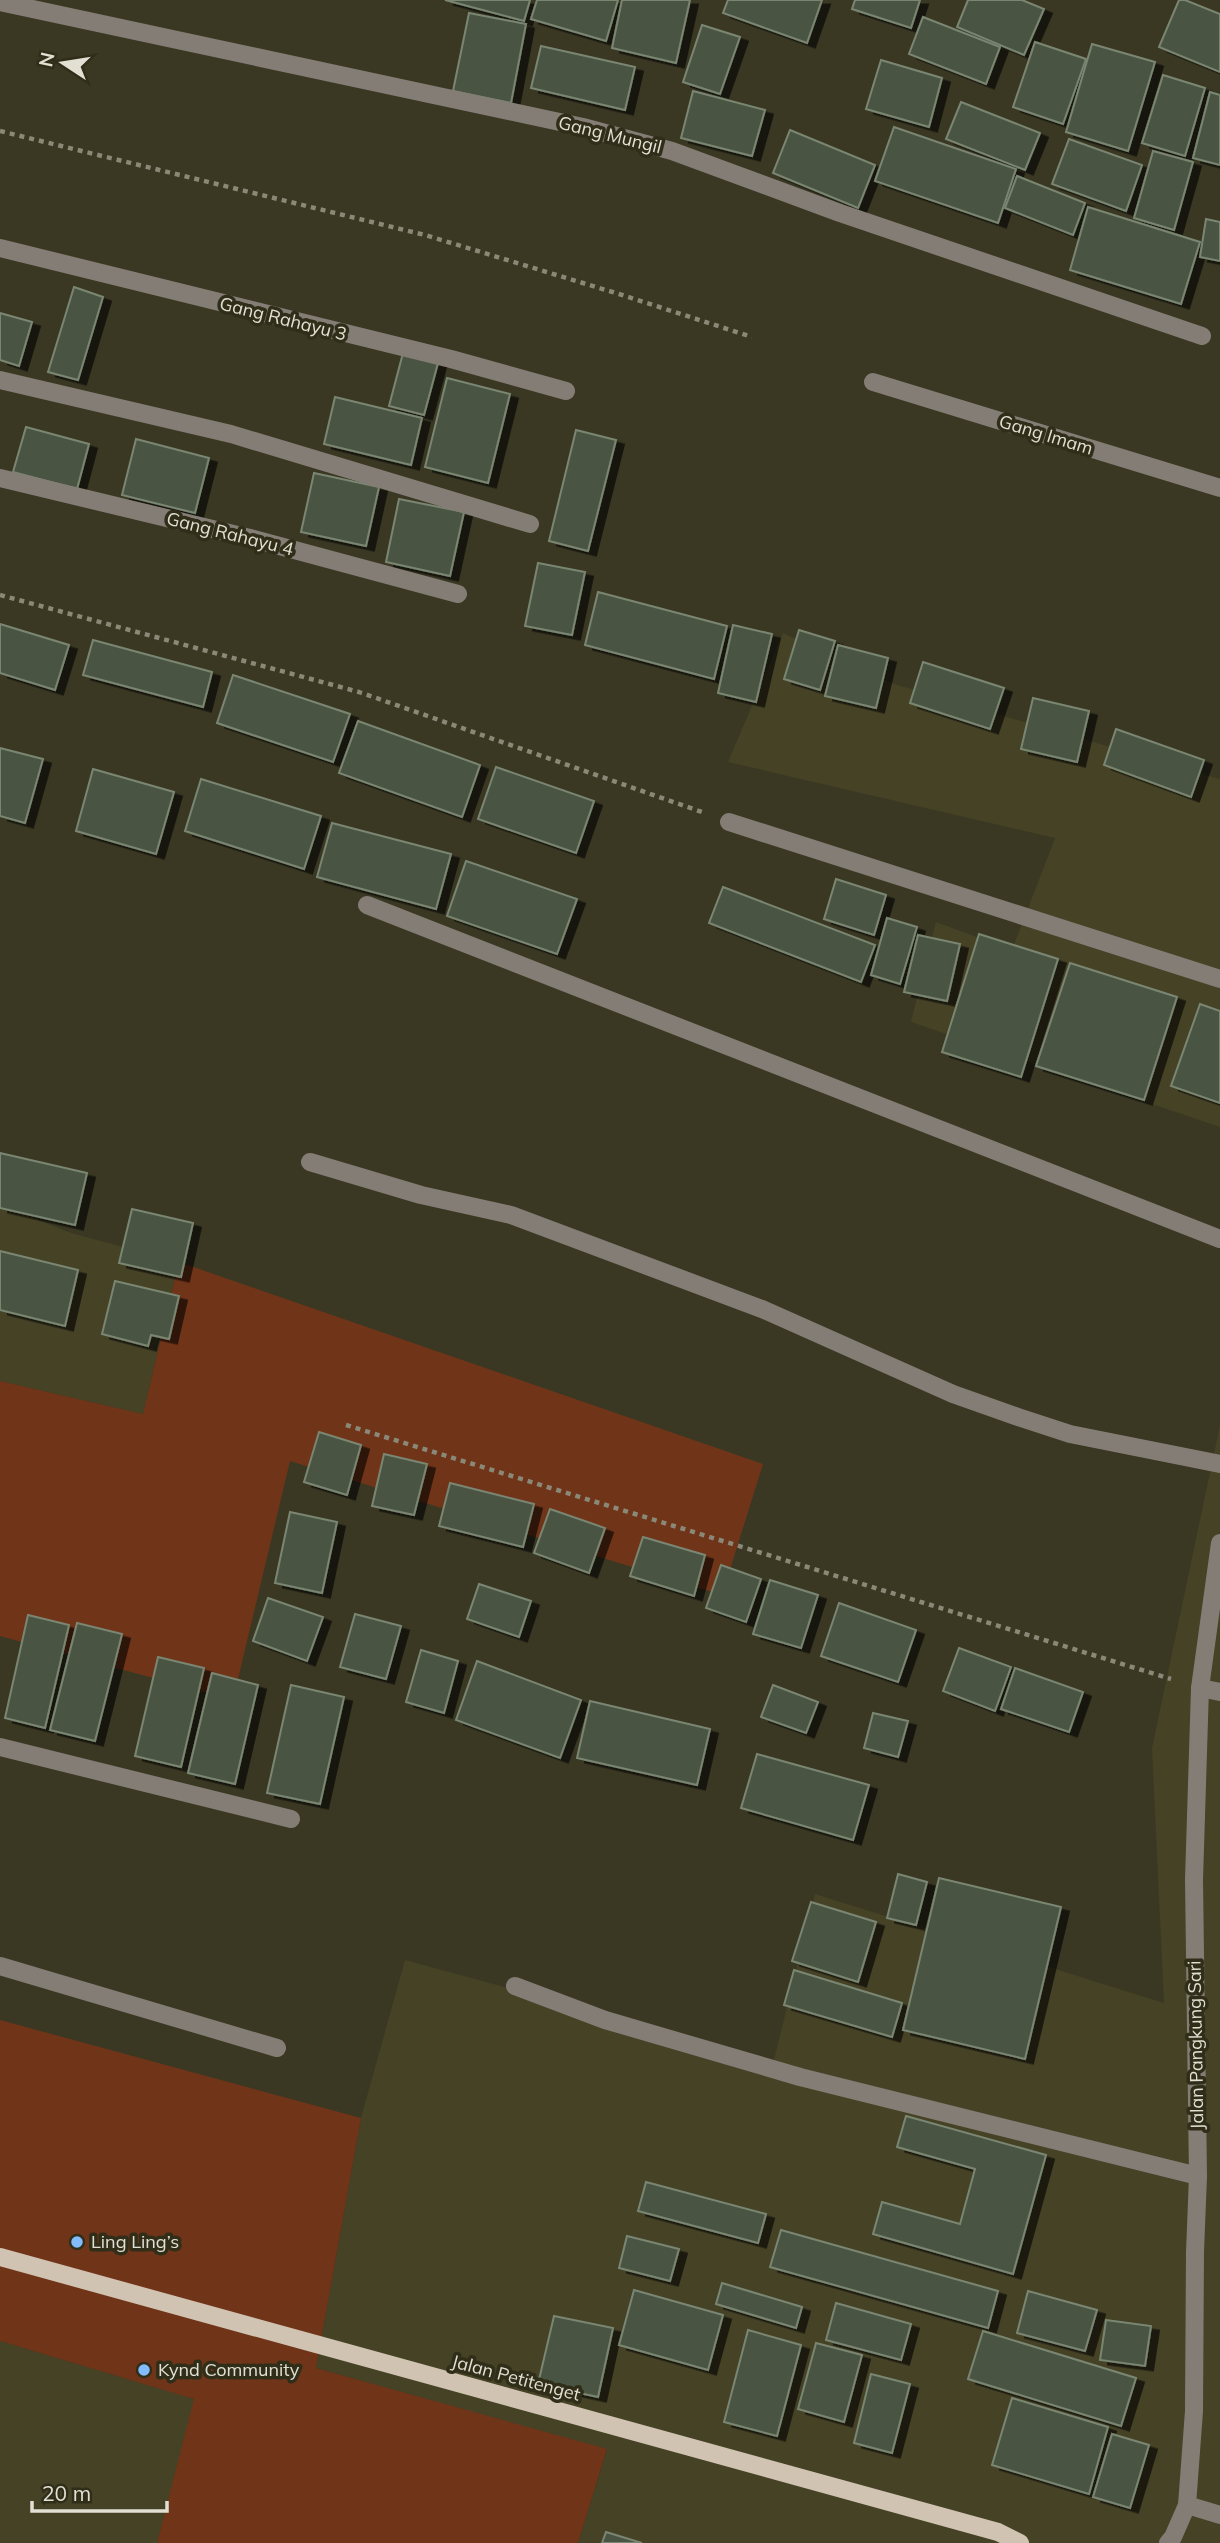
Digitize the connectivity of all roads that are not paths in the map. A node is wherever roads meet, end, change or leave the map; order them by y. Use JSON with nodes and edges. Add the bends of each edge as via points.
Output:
{"nodes":[{"id":1,"x":0,"y":2,"type":"edge"},
{"id":2,"x":0,"y":248,"type":"edge"},
{"id":3,"x":1202,"y":336,"type":"dead end"},
{"id":4,"x":0,"y":380,"type":"edge"},
{"id":5,"x":873,"y":382,"type":"dead end"},
{"id":6,"x":566,"y":391,"type":"dead end"},
{"id":7,"x":0,"y":478,"type":"edge"},
{"id":8,"x":1220,"y":488,"type":"edge"},
{"id":9,"x":530,"y":524,"type":"dead end"},
{"id":10,"x":458,"y":594,"type":"dead end"},
{"id":11,"x":729,"y":822,"type":"road end"},
{"id":12,"x":367,"y":905,"type":"dead end"},
{"id":13,"x":1220,"y":979,"type":"edge"},
{"id":14,"x":310,"y":1162,"type":"dead end"},
{"id":15,"x":1220,"y":1239,"type":"edge"},
{"id":16,"x":1220,"y":1464,"type":"edge"},
{"id":17,"x":1220,"y":1543,"type":"edge"},
{"id":18,"x":1200,"y":1688,"type":"junction"},
{"id":19,"x":1220,"y":1692,"type":"edge"},
{"id":20,"x":0,"y":1747,"type":"edge"},
{"id":21,"x":291,"y":1819,"type":"dead end"},
{"id":22,"x":0,"y":1966,"type":"edge"},
{"id":23,"x":515,"y":1986,"type":"dead end"},
{"id":24,"x":277,"y":2048,"type":"dead end"},
{"id":25,"x":1198,"y":2176,"type":"junction"},
{"id":26,"x":0,"y":2257,"type":"edge"},
{"id":27,"x":1187,"y":2505,"type":"junction"},
{"id":28,"x":1220,"y":2515,"type":"edge"},
{"id":29,"x":1020,"y":2543,"type":"edge"},
{"id":30,"x":1168,"y":2543,"type":"edge"}],
"edges":[{"from":1,"to":3,"type":"street","name":"Gang Mungil","via":[[583,127],[672,151],[841,214]]},
{"from":2,"to":6,"type":"street","name":"Gang Rahayu 3"},
{"from":4,"to":9,"type":"street","via":[[231,434]]},
{"from":5,"to":8,"type":"street","name":"Gang Imam"},
{"from":7,"to":10,"type":"street","name":"Gang Rahayu 4"},
{"from":11,"to":13,"type":"street"},
{"from":12,"to":15,"type":"street"},
{"from":14,"to":16,"type":"street","via":[[523,1220],[762,1309],[953,1394],[1018,1417],[1070,1434]]},
{"from":17,"to":18,"type":"street","name":"Jalan Pangkung Sari"},
{"from":18,"to":19,"type":"street"},
{"from":18,"to":25,"type":"street","name":"Jalan Pangkung Sari","via":[[1194,1880]]},
{"from":20,"to":21,"type":"street"},
{"from":22,"to":24,"type":"street"},
{"from":23,"to":25,"type":"street","via":[[605,2020],[800,2077]]},
{"from":25,"to":27,"type":"street","name":"Jalan Pangkung Sari","via":[[1194,2411]]},
{"from":26,"to":29,"type":"main road","name":"Jalan Petitenget","via":[[998,2532]]},
{"from":27,"to":28,"type":"street"},
{"from":27,"to":30,"type":"street","name":"Jalan Pangkung Sari"}]}
